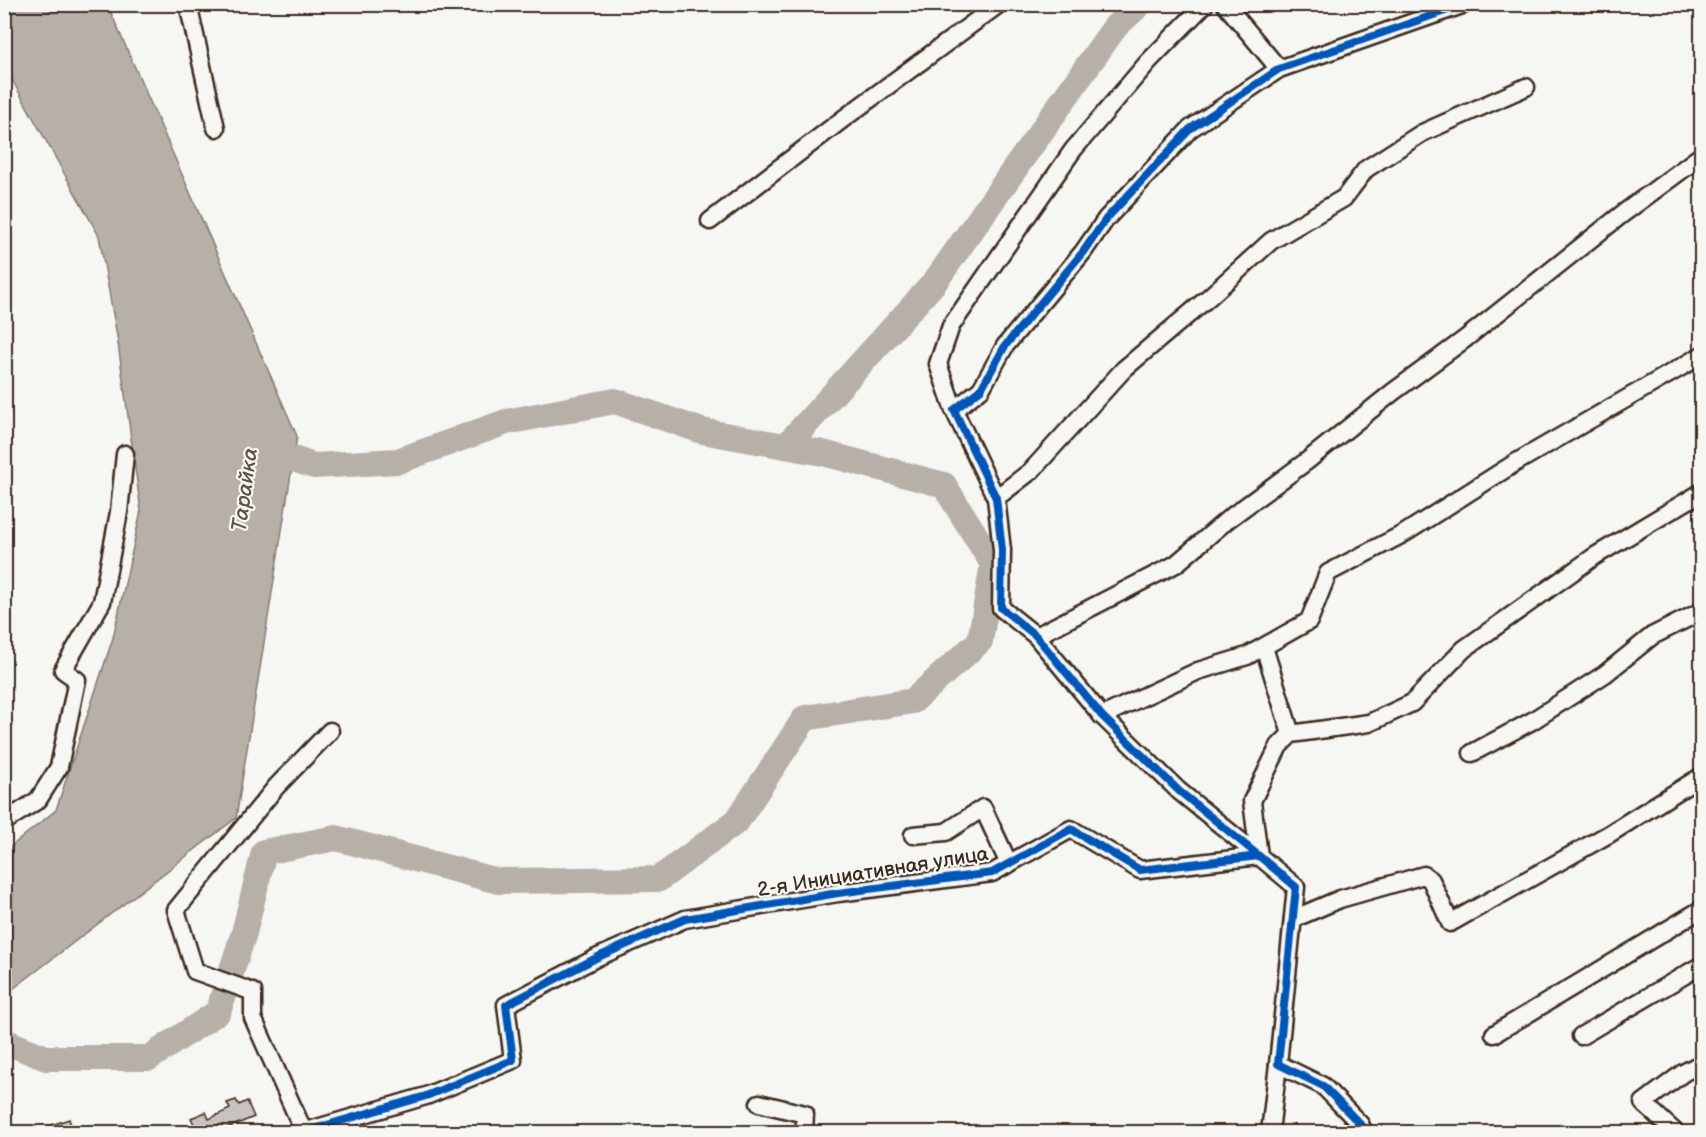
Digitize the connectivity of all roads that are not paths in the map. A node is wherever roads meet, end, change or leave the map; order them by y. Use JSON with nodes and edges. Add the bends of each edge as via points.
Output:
{"nodes":[{"id":1,"x":188,"y":4,"type":"edge"},
{"id":2,"x":999,"y":4,"type":"edge"},
{"id":3,"x":1205,"y":4,"type":"edge"},
{"id":4,"x":1225,"y":4,"type":"edge"},
{"id":5,"x":1465,"y":4,"type":"edge"},
{"id":6,"x":1279,"y":69,"type":"junction"},
{"id":7,"x":1526,"y":87,"type":"dead end"},
{"id":8,"x":216,"y":128,"type":"dead end"},
{"id":9,"x":1700,"y":159,"type":"edge"},
{"id":10,"x":710,"y":221,"type":"dead end"},
{"id":11,"x":1701,"y":355,"type":"edge"},
{"id":12,"x":954,"y":410,"type":"junction"},
{"id":13,"x":125,"y":454,"type":"dead end"},
{"id":14,"x":1701,"y":492,"type":"edge"},
{"id":15,"x":996,"y":498,"type":"junction"},
{"id":16,"x":1701,"y":610,"type":"edge"},
{"id":17,"x":1036,"y":636,"type":"junction"},
{"id":18,"x":1264,"y":647,"type":"junction"},
{"id":19,"x":1102,"y":716,"type":"junction"},
{"id":20,"x":330,"y":731,"type":"dead end"},
{"id":21,"x":1291,"y":734,"type":"junction"},
{"id":22,"x":1472,"y":753,"type":"dead end"},
{"id":23,"x":1701,"y":776,"type":"edge"},
{"id":24,"x":4,"y":822,"type":"edge"},
{"id":25,"x":913,"y":835,"type":"dead end"},
{"id":26,"x":1259,"y":856,"type":"junction"},
{"id":27,"x":1009,"y":864,"type":"junction"},
{"id":28,"x":1701,"y":909,"type":"edge"},
{"id":29,"x":1293,"y":919,"type":"junction"},
{"id":30,"x":1701,"y":965,"type":"edge"},
{"id":31,"x":1494,"y":1034,"type":"dead end"},
{"id":32,"x":1581,"y":1036,"type":"dead end"},
{"id":33,"x":1701,"y":1063,"type":"edge"},
{"id":34,"x":1278,"y":1064,"type":"junction"},
{"id":35,"x":759,"y":1103,"type":"dead end"},
{"id":36,"x":304,"y":1132,"type":"edge"},
{"id":37,"x":804,"y":1132,"type":"edge"},
{"id":38,"x":1270,"y":1132,"type":"edge"},
{"id":39,"x":1364,"y":1132,"type":"edge"},
{"id":40,"x":1675,"y":1132,"type":"edge"}],
"edges":[{"from":1,"to":8,"type":"street"},
{"from":2,"to":10,"type":"street"},
{"from":3,"to":12,"type":"street","via":[[1149,61],[1073,150],[951,326],[938,364]]},
{"from":4,"to":6,"type":"street"},
{"from":5,"to":6,"type":"street"},
{"from":6,"to":12,"type":"street","via":[[1190,129],[1106,219],[1005,346],[981,389]]},
{"from":7,"to":15,"type":"street","via":[[1422,133],[1366,169],[1344,198],[1271,241],[1125,369],[1031,471]]},
{"from":9,"to":17,"type":"street","via":[[1621,215],[1227,519],[1176,564]]},
{"from":11,"to":18,"type":"street","via":[[1405,532],[1328,573],[1309,621]]},
{"from":12,"to":15,"type":"street"},
{"from":13,"to":24,"type":"street","via":[[102,602],[63,670],[77,680],[59,767],[38,800]]},
{"from":14,"to":21,"type":"street","via":[[1595,556],[1464,649],[1412,703],[1369,723]]},
{"from":15,"to":17,"type":"street","via":[[1002,550],[1001,608]]},
{"from":16,"to":22,"type":"street","via":[[1652,636],[1605,674],[1532,721]]},
{"from":17,"to":19,"type":"street"},
{"from":18,"to":19,"type":"street","via":[[1198,671]]},
{"from":18,"to":21,"type":"street"},
{"from":19,"to":26,"type":"street","via":[[1179,791]]},
{"from":20,"to":36,"type":"street","via":[[276,787],[176,910],[195,971],[253,992],[252,1018]]},
{"from":21,"to":26,"type":"street","via":[[1280,746],[1252,801]]},
{"from":23,"to":29,"type":"street","via":[[1609,834],[1450,923],[1431,880],[1424,874],[1340,899]]},
{"from":25,"to":27,"type":"street","via":[[946,832],[983,808]]},
{"from":26,"to":27,"type":"street","name":"2-я Инициативная улица","via":[[1140,870],[1071,829]]},
{"from":26,"to":29,"type":"street","via":[[1296,887]]},
{"from":27,"to":36,"type":"street","name":"2-я Инициативная улица","via":[[992,873],[838,893],[685,920],[598,957],[506,1005],[513,1060],[426,1096]]},
{"from":28,"to":31,"type":"street"},
{"from":29,"to":34,"type":"street"},
{"from":30,"to":32,"type":"street"},
{"from":33,"to":40,"type":"street","via":[[1643,1103]]},
{"from":34,"to":38,"type":"street"},
{"from":34,"to":39,"type":"street","via":[[1323,1086]]},
{"from":35,"to":37,"type":"street","via":[[805,1114]]}]}
